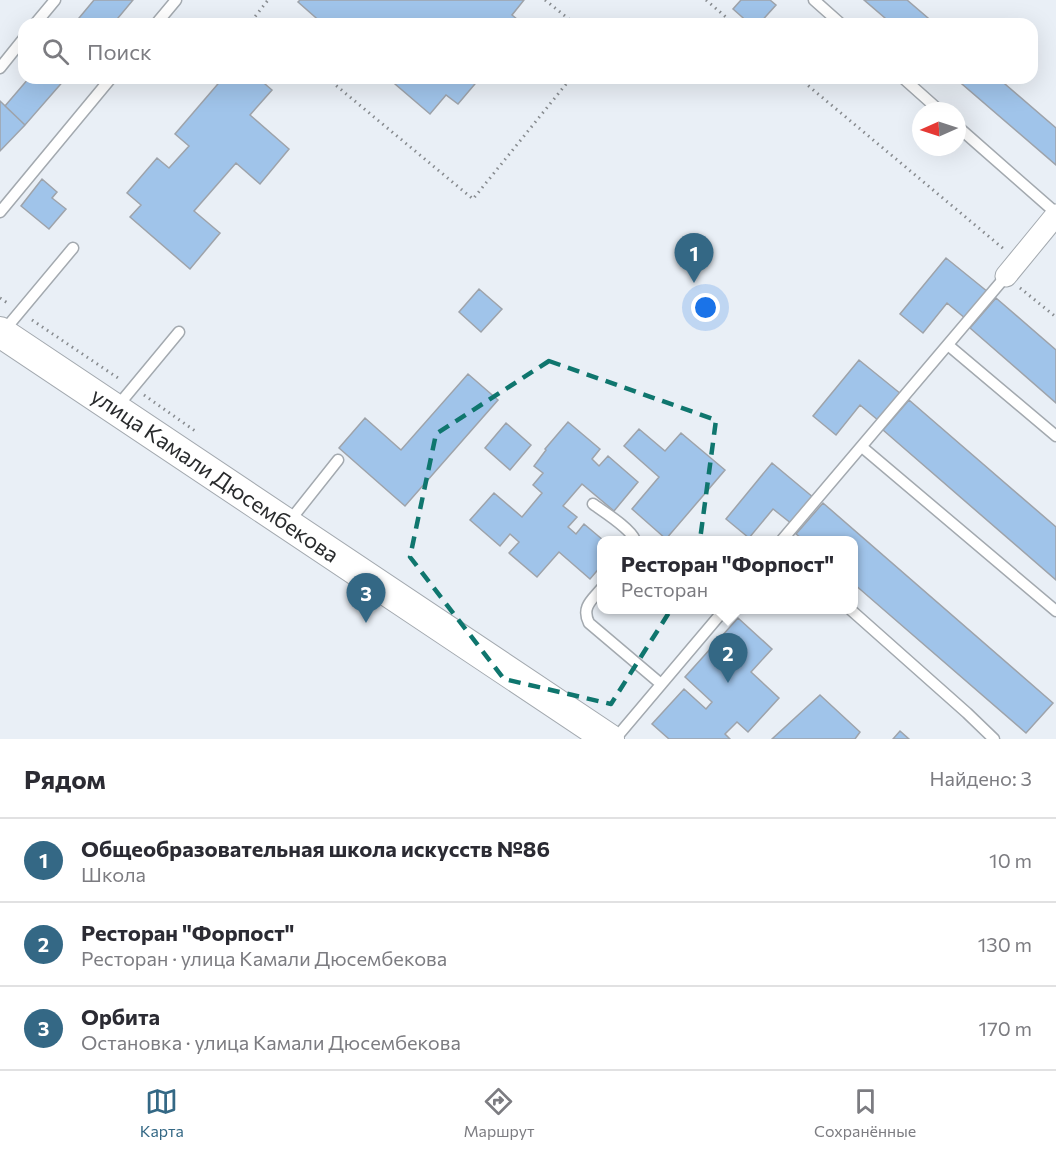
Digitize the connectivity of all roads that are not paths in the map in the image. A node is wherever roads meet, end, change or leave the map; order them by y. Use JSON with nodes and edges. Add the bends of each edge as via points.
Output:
{"nodes":[{"id":1,"x":55,"y":0,"type":"edge"},
{"id":2,"x":176,"y":0,"type":"edge"},
{"id":3,"x":814,"y":0,"type":"edge"},
{"id":4,"x":41,"y":18,"type":"edge"},
{"id":5,"x":161,"y":18,"type":"edge"},
{"id":6,"x":835,"y":18,"type":"edge"},
{"id":7,"x":18,"y":46,"type":"edge"},
{"id":8,"x":0,"y":68,"type":"edge"},
{"id":9,"x":106,"y":84,"type":"edge"},
{"id":10,"x":910,"y":84,"type":"edge"},
{"id":11,"x":930,"y":102,"type":"edge"},
{"id":12,"x":966,"y":134,"type":"edge"},
{"id":13,"x":0,"y":212,"type":"edge"},
{"id":14,"x":1056,"y":214,"type":"edge"},
{"id":15,"x":73,"y":248,"type":"dead end"},
{"id":16,"x":1012,"y":269,"type":"joint"},
{"id":17,"x":1,"y":332,"type":"edge"},
{"id":18,"x":179,"y":332,"type":"dead end"},
{"id":19,"x":948,"y":345,"type":"junction"},
{"id":20,"x":116,"y":409,"type":"junction"},
{"id":21,"x":1056,"y":436,"type":"edge"},
{"id":22,"x":862,"y":447,"type":"junction"},
{"id":23,"x":338,"y":460,"type":"dead end"},
{"id":24,"x":593,"y":504,"type":"dead end"},
{"id":25,"x":287,"y":524,"type":"junction"},
{"id":26,"x":634,"y":536,"type":"edge"},
{"id":27,"x":785,"y":536,"type":"edge"},
{"id":28,"x":597,"y":594,"type":"edge"},
{"id":29,"x":1056,"y":611,"type":"edge"},
{"id":30,"x":720,"y":614,"type":"edge"},
{"id":31,"x":857,"y":614,"type":"edge"},
{"id":32,"x":661,"y":684,"type":"junction"},
{"id":33,"x":609,"y":739,"type":"edge"},
{"id":34,"x":615,"y":739,"type":"edge"},
{"id":35,"x":994,"y":739,"type":"edge"}],
"edges":[{"from":1,"to":4,"type":"lane"},
{"from":2,"to":5,"type":"lane"},
{"from":3,"to":6,"type":"lane"},
{"from":7,"to":8,"type":"lane"},
{"from":9,"to":13,"type":"lane"},
{"from":10,"to":11,"type":"lane"},
{"from":12,"to":14,"type":"lane"},
{"from":14,"to":16,"type":"street"},
{"from":15,"to":17,"type":"lane"},
{"from":16,"to":19,"type":"lane"},
{"from":17,"to":20,"type":"main road","name":"улица Камали Дюсембекова"},
{"from":18,"to":20,"type":"lane"},
{"from":19,"to":21,"type":"lane"},
{"from":19,"to":22,"type":"lane"},
{"from":20,"to":25,"type":"main road","name":"улица Камали Дюсембекова"},
{"from":22,"to":27,"type":"lane"},
{"from":22,"to":29,"type":"lane"},
{"from":23,"to":25,"type":"lane"},
{"from":24,"to":26,"type":"lane"},
{"from":25,"to":33,"type":"main road","name":"улица Камали Дюсембекова"},
{"from":28,"to":32,"type":"lane","via":[[585,610],[589,623]]},
{"from":30,"to":32,"type":"lane"},
{"from":31,"to":35,"type":"lane"},
{"from":32,"to":34,"type":"lane"}]}
